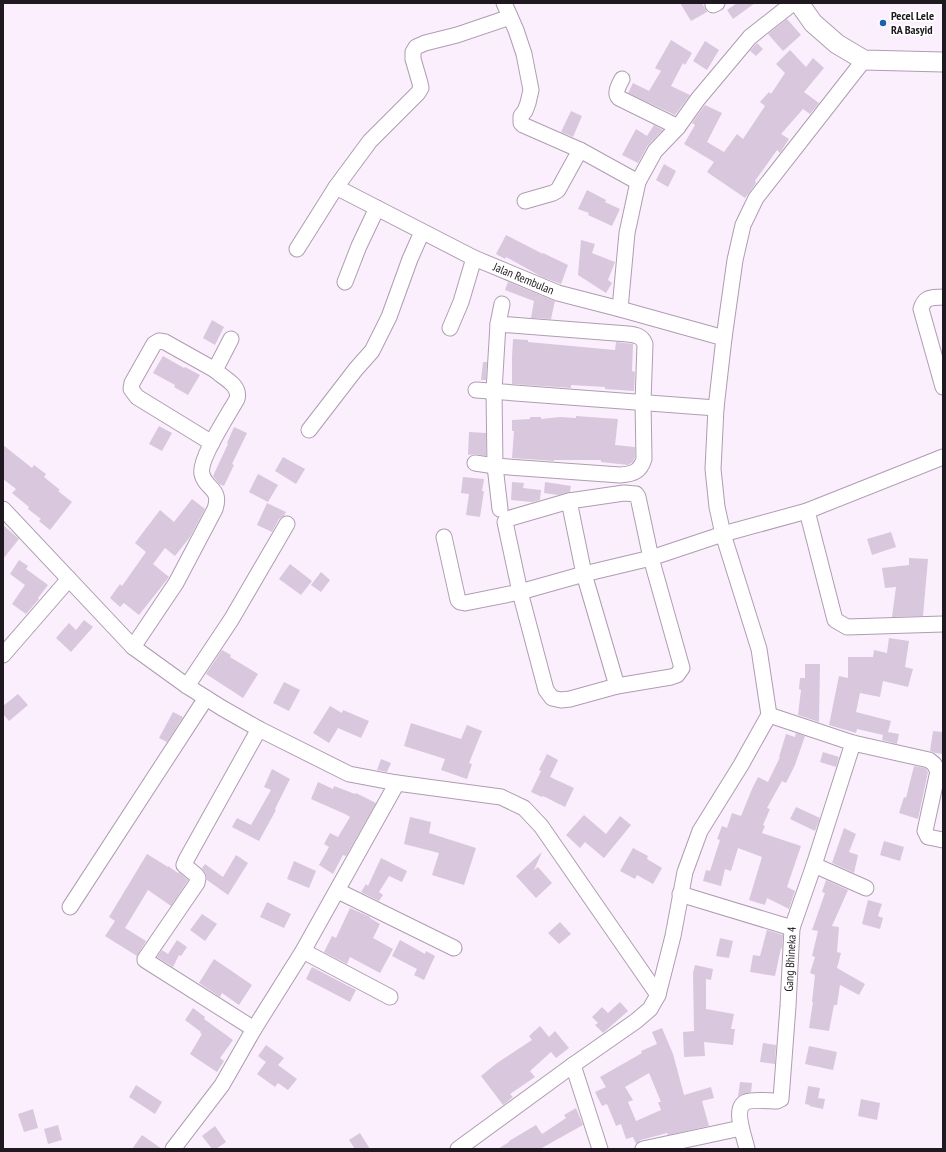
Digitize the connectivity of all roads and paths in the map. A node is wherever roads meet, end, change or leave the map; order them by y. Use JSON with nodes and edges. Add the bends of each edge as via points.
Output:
{"nodes":[{"id":1,"x":504,"y":3,"type":"edge"},
{"id":2,"x":793,"y":3,"type":"edge"},
{"id":3,"x":799,"y":3,"type":"edge"},
{"id":4,"x":510,"y":17,"type":"junction"},
{"id":5,"x":864,"y":60,"type":"junction"},
{"id":6,"x":943,"y":62,"type":"edge"},
{"id":7,"x":622,"y":80,"type":"dead end"},
{"id":8,"x":678,"y":127,"type":"junction"},
{"id":9,"x":580,"y":150,"type":"junction"},
{"id":10,"x":638,"y":182,"type":"junction"},
{"id":11,"x":336,"y":187,"type":"junction"},
{"id":12,"x":525,"y":201,"type":"dead end"},
{"id":13,"x":377,"y":208,"type":"junction"},
{"id":14,"x":422,"y":232,"type":"junction"},
{"id":15,"x":297,"y":249,"type":"dead end"},
{"id":16,"x":474,"y":258,"type":"junction"},
{"id":17,"x":345,"y":282,"type":"dead end"},
{"id":18,"x":943,"y":297,"type":"edge"},
{"id":19,"x":502,"y":304,"type":"dead end"},
{"id":20,"x":620,"y":309,"type":"junction"},
{"id":21,"x":498,"y":324,"type":"junction"},
{"id":22,"x":450,"y":328,"type":"dead end"},
{"id":23,"x":724,"y":338,"type":"junction"},
{"id":24,"x":230,"y":339,"type":"dead end"},
{"id":25,"x":215,"y":370,"type":"junction"},
{"id":26,"x":943,"y":387,"type":"edge"},
{"id":27,"x":476,"y":390,"type":"dead end"},
{"id":28,"x":494,"y":391,"type":"junction"},
{"id":29,"x":643,"y":402,"type":"junction"},
{"id":30,"x":716,"y":408,"type":"junction"},
{"id":31,"x":309,"y":430,"type":"dead end"},
{"id":32,"x":212,"y":443,"type":"junction"},
{"id":33,"x":943,"y":457,"type":"edge"},
{"id":34,"x":475,"y":463,"type":"dead end"},
{"id":35,"x":495,"y":466,"type":"junction"},
{"id":36,"x":569,"y":501,"type":"junction"},
{"id":37,"x":3,"y":509,"type":"edge"},
{"id":38,"x":500,"y":509,"type":"dead end"},
{"id":39,"x":807,"y":512,"type":"junction"},
{"id":40,"x":287,"y":524,"type":"dead end"},
{"id":41,"x":723,"y":534,"type":"junction"},
{"id":42,"x":444,"y":537,"type":"dead end"},
{"id":43,"x":651,"y":558,"type":"junction"},
{"id":44,"x":584,"y":574,"type":"junction"},
{"id":45,"x":69,"y":579,"type":"junction"},
{"id":46,"x":520,"y":592,"type":"junction"},
{"id":47,"x":943,"y":624,"type":"edge"},
{"id":48,"x":133,"y":647,"type":"junction"},
{"id":49,"x":3,"y":655,"type":"edge"},
{"id":50,"x":187,"y":686,"type":"junction"},
{"id":51,"x":617,"y":686,"type":"junction"},
{"id":52,"x":206,"y":698,"type":"junction"},
{"id":53,"x":769,"y":715,"type":"junction"},
{"id":54,"x":259,"y":729,"type":"junction"},
{"id":55,"x":853,"y":743,"type":"junction"},
{"id":56,"x":397,"y":783,"type":"junction"},
{"id":57,"x":943,"y":840,"type":"edge"},
{"id":58,"x":814,"y":865,"type":"junction"},
{"id":59,"x":866,"y":888,"type":"dead end"},
{"id":60,"x":338,"y":891,"type":"junction"},
{"id":61,"x":680,"y":894,"type":"junction"},
{"id":62,"x":70,"y":907,"type":"dead end"},
{"id":63,"x":792,"y":928,"type":"junction"},
{"id":64,"x":454,"y":948,"type":"dead end"},
{"id":65,"x":303,"y":951,"type":"junction"},
{"id":66,"x":658,"y":995,"type":"junction"},
{"id":67,"x":390,"y":996,"type":"dead end"},
{"id":68,"x":254,"y":1029,"type":"junction"},
{"id":69,"x":573,"y":1065,"type":"junction"},
{"id":70,"x":741,"y":1128,"type":"junction"},
{"id":71,"x":173,"y":1149,"type":"edge"},
{"id":72,"x":458,"y":1149,"type":"edge"},
{"id":73,"x":600,"y":1149,"type":"edge"},
{"id":74,"x":643,"y":1149,"type":"edge"},
{"id":75,"x":747,"y":1149,"type":"edge"}],
"edges":[{"from":1,"to":4,"type":"street"},
{"from":2,"to":8,"type":"street","via":[[750,38],[698,99]]},
{"from":3,"to":5,"type":"main road","via":[[813,23],[837,44]]},
{"from":4,"to":9,"type":"street","via":[[524,54],[531,90],[521,116],[521,123]]},
{"from":4,"to":11,"type":"street","via":[[416,47],[413,59],[420,83],[418,93],[370,140]]},
{"from":5,"to":6,"type":"main road"},
{"from":5,"to":23,"type":"street","via":[[756,198],[743,225],[735,260]]},
{"from":7,"to":8,"type":"street","via":[[616,92],[619,98]]},
{"from":8,"to":10,"type":"street","via":[[655,151]]},
{"from":9,"to":10,"type":"street"},
{"from":9,"to":12,"type":"street","via":[[558,190]]},
{"from":10,"to":20,"type":"street","via":[[627,233]]},
{"from":11,"to":13,"type":"street","name":"Jalan Rembulan"},
{"from":11,"to":15,"type":"street"},
{"from":13,"to":14,"type":"street","name":"Jalan Rembulan"},
{"from":13,"to":17,"type":"street","via":[[358,246]]},
{"from":14,"to":16,"type":"street","name":"Jalan Rembulan"},
{"from":14,"to":31,"type":"street","via":[[389,316],[372,351]]},
{"from":16,"to":20,"type":"street","name":"Jalan Rembulan","via":[[558,293]]},
{"from":16,"to":22,"type":"street"},
{"from":18,"to":26,"type":"street","via":[[929,298],[923,302],[921,309]]},
{"from":19,"to":21,"type":"street"},
{"from":20,"to":23,"type":"street","name":"Jalan Rembulan"},
{"from":21,"to":28,"type":"street"},
{"from":21,"to":29,"type":"street","via":[[638,336],[646,344]]},
{"from":23,"to":30,"type":"street"},
{"from":24,"to":25,"type":"street"},
{"from":25,"to":32,"type":"street","via":[[235,386],[239,394]]},
{"from":25,"to":32,"type":"street","via":[[159,341],[154,344],[131,389],[138,397]]},
{"from":27,"to":28,"type":"street"},
{"from":28,"to":29,"type":"street"},
{"from":28,"to":35,"type":"street"},
{"from":29,"to":30,"type":"street"},
{"from":29,"to":35,"type":"street","via":[[644,459],[637,471],[620,475]]},
{"from":30,"to":41,"type":"street","via":[[713,469]]},
{"from":32,"to":48,"type":"street","via":[[201,473],[214,490],[217,503],[215,509],[176,583]]},
{"from":33,"to":39,"type":"street"},
{"from":34,"to":35,"type":"street"},
{"from":35,"to":38,"type":"street"},
{"from":36,"to":43,"type":"street","via":[[624,493],[636,494]]},
{"from":36,"to":44,"type":"street"},
{"from":36,"to":46,"type":"street","via":[[506,520]]},
{"from":37,"to":45,"type":"street"},
{"from":39,"to":41,"type":"street"},
{"from":39,"to":47,"type":"street","via":[[835,620],[847,627]]},
{"from":40,"to":50,"type":"street","via":[[231,620]]},
{"from":41,"to":43,"type":"street"},
{"from":41,"to":53,"type":"street","via":[[756,637]]},
{"from":42,"to":46,"type":"street","via":[[460,602]]},
{"from":43,"to":44,"type":"street"},
{"from":43,"to":51,"type":"street","via":[[682,668],[671,678]]},
{"from":44,"to":46,"type":"street"},
{"from":44,"to":51,"type":"street"},
{"from":45,"to":48,"type":"street"},
{"from":45,"to":49,"type":"street"},
{"from":46,"to":51,"type":"street","via":[[546,690],[552,698],[570,699]]},
{"from":48,"to":50,"type":"street"},
{"from":50,"to":52,"type":"street"},
{"from":52,"to":54,"type":"street"},
{"from":52,"to":62,"type":"street"},
{"from":53,"to":55,"type":"street"},
{"from":53,"to":61,"type":"street","via":[[700,831]]},
{"from":54,"to":56,"type":"street","via":[[349,774]]},
{"from":54,"to":68,"type":"street","via":[[186,860],[184,865],[196,875],[197,883],[145,959]]},
{"from":55,"to":57,"type":"street","via":[[929,760],[934,764],[938,771],[925,831],[928,837]]},
{"from":55,"to":58,"type":"street","name":"Gang Bhineka 4"},
{"from":56,"to":60,"type":"street"},
{"from":56,"to":66,"type":"street","via":[[501,797],[524,808],[541,826]]},
{"from":58,"to":59,"type":"street"},
{"from":58,"to":63,"type":"street","name":"Gang Bhineka 4"},
{"from":60,"to":64,"type":"street"},
{"from":60,"to":65,"type":"street"},
{"from":61,"to":63,"type":"street"},
{"from":61,"to":66,"type":"street","via":[[673,936]]},
{"from":63,"to":70,"type":"street","name":"Gang Bhineka 4","via":[[781,1099],[747,1102],[742,1105]]},
{"from":65,"to":67,"type":"street"},
{"from":65,"to":68,"type":"street"},
{"from":66,"to":69,"type":"street","via":[[650,1009],[636,1021]]},
{"from":68,"to":71,"type":"street","via":[[222,1085]]},
{"from":69,"to":72,"type":"street"},
{"from":69,"to":73,"type":"street"},
{"from":70,"to":74,"type":"street"},
{"from":70,"to":75,"type":"street","name":"Gang Bhineka 4"}]}
